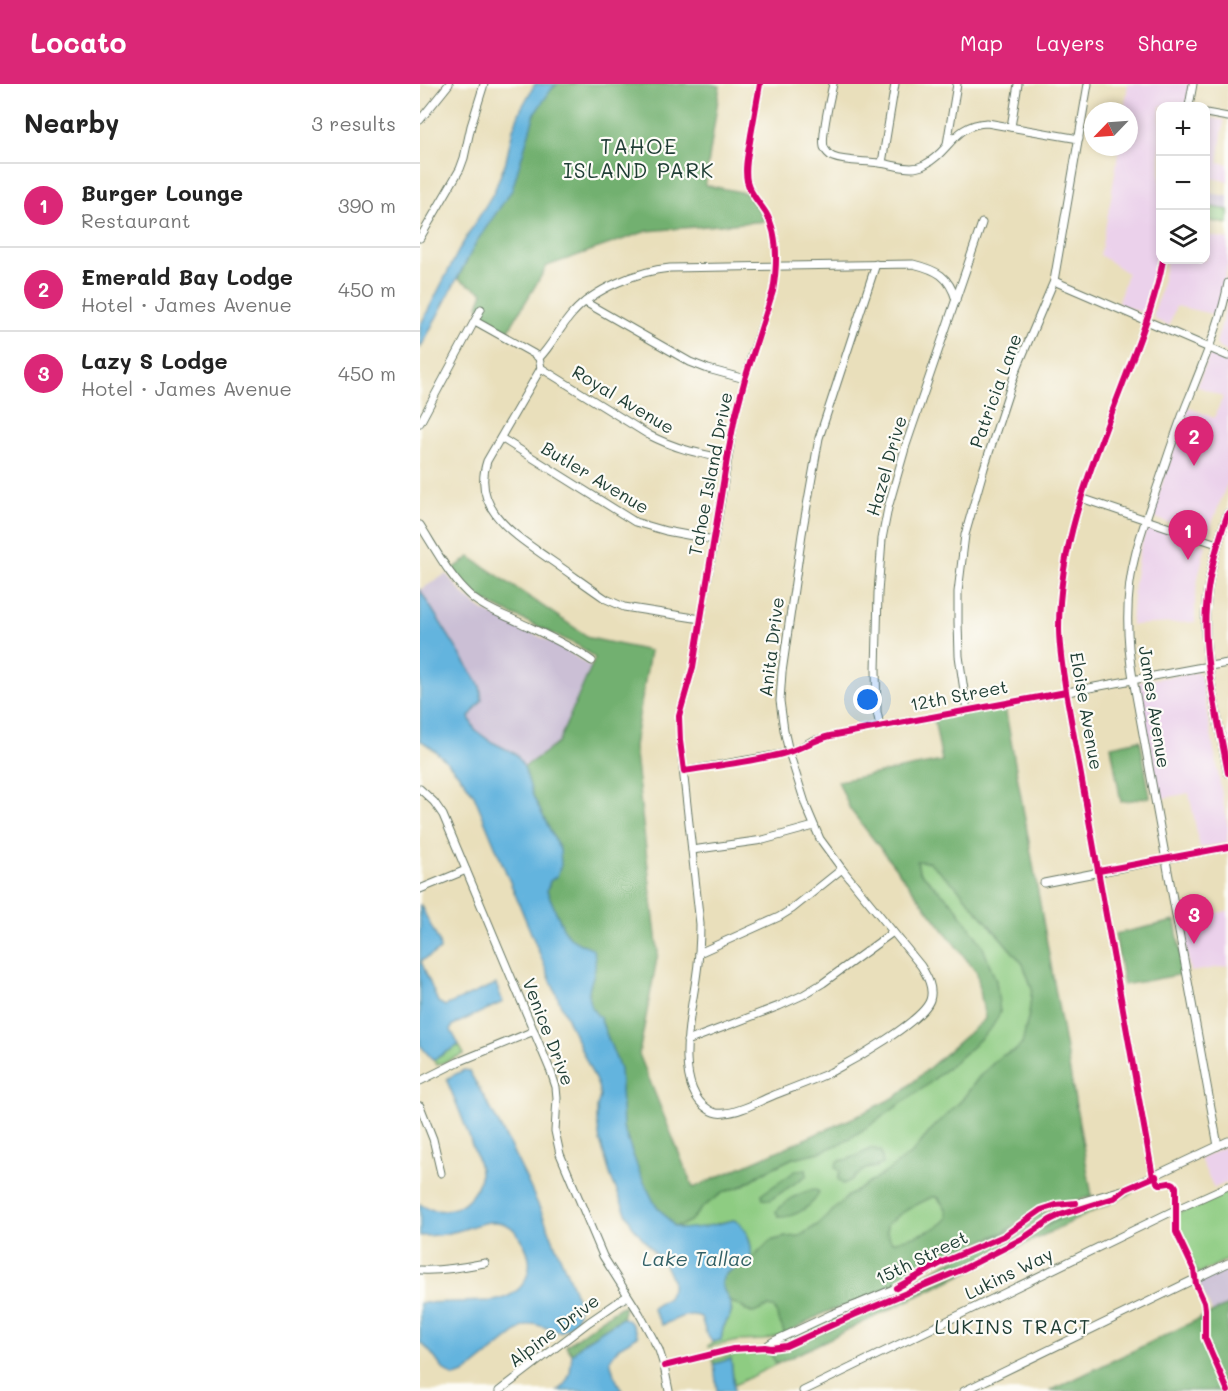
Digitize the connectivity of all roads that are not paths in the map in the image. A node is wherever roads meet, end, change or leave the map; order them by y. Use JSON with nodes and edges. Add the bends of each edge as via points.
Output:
{"nodes":[{"id":1,"x":449,"y":84,"type":"edge"},
{"id":2,"x":484,"y":84,"type":"edge"},
{"id":3,"x":760,"y":84,"type":"edge"},
{"id":4,"x":833,"y":84,"type":"edge"},
{"id":5,"x":895,"y":84,"type":"edge"},
{"id":6,"x":957,"y":84,"type":"edge"},
{"id":7,"x":1018,"y":84,"type":"edge"},
{"id":8,"x":1088,"y":84,"type":"edge"},
{"id":9,"x":1193,"y":84,"type":"edge"},
{"id":10,"x":1190,"y":102,"type":"edge"},
{"id":11,"x":1210,"y":114,"type":"edge"},
{"id":12,"x":1228,"y":117,"type":"edge"},
{"id":13,"x":420,"y":120,"type":"edge"},
{"id":14,"x":1011,"y":127,"type":"junction"},
{"id":15,"x":1079,"y":139,"type":"junction"},
{"id":16,"x":946,"y":145,"type":"junction"},
{"id":17,"x":882,"y":163,"type":"junction"},
{"id":18,"x":982,"y":223,"type":"dead end"},
{"id":19,"x":420,"y":238,"type":"edge"},
{"id":20,"x":876,"y":264,"type":"junction"},
{"id":21,"x":1162,"y":264,"type":"edge"},
{"id":22,"x":775,"y":267,"type":"junction"},
{"id":23,"x":1054,"y":281,"type":"junction"},
{"id":24,"x":1228,"y":283,"type":"edge"},
{"id":25,"x":956,"y":300,"type":"junction"},
{"id":26,"x":585,"y":302,"type":"junction"},
{"id":27,"x":481,"y":309,"type":"dead end"},
{"id":28,"x":1147,"y":320,"type":"junction"},
{"id":29,"x":475,"y":321,"type":"junction"},
{"id":30,"x":1209,"y":347,"type":"junction"},
{"id":31,"x":1228,"y":356,"type":"edge"},
{"id":32,"x":539,"y":358,"type":"junction"},
{"id":33,"x":541,"y":368,"type":"junction"},
{"id":34,"x":745,"y":379,"type":"junction"},
{"id":35,"x":420,"y":423,"type":"edge"},
{"id":36,"x":501,"y":438,"type":"junction"},
{"id":37,"x":727,"y":459,"type":"junction"},
{"id":38,"x":1081,"y":498,"type":"junction"},
{"id":39,"x":1228,"y":513,"type":"edge"},
{"id":40,"x":1146,"y":519,"type":"junction"},
{"id":41,"x":420,"y":525,"type":"edge"},
{"id":42,"x":714,"y":540,"type":"junction"},
{"id":43,"x":1217,"y":544,"type":"junction"},
{"id":44,"x":701,"y":619,"type":"junction"},
{"id":45,"x":592,"y":661,"type":"dead end"},
{"id":46,"x":1228,"y":663,"type":"edge"},
{"id":47,"x":1209,"y":666,"type":"junction"},
{"id":48,"x":1133,"y":679,"type":"junction"},
{"id":49,"x":1066,"y":692,"type":"junction"},
{"id":50,"x":967,"y":711,"type":"junction"},
{"id":51,"x":880,"y":726,"type":"junction"},
{"id":52,"x":789,"y":752,"type":"junction"},
{"id":53,"x":684,"y":771,"type":"junction"},
{"id":54,"x":1228,"y":773,"type":"edge"},
{"id":55,"x":420,"y":789,"type":"edge"},
{"id":56,"x":814,"y":826,"type":"junction"},
{"id":57,"x":1228,"y":847,"type":"edge"},
{"id":58,"x":692,"y":850,"type":"junction"},
{"id":59,"x":1166,"y":859,"type":"junction"},
{"id":60,"x":842,"y":869,"type":"junction"},
{"id":61,"x":466,"y":870,"type":"junction"},
{"id":62,"x":1099,"y":871,"type":"junction"},
{"id":63,"x":1044,"y":883,"type":"dead end"},
{"id":64,"x":420,"y":890,"type":"edge"},
{"id":65,"x":893,"y":932,"type":"junction"},
{"id":66,"x":699,"y":953,"type":"junction"},
{"id":67,"x":534,"y":1031,"type":"junction"},
{"id":68,"x":687,"y":1041,"type":"junction"},
{"id":69,"x":420,"y":1081,"type":"edge"},
{"id":70,"x":420,"y":1106,"type":"edge"},
{"id":71,"x":711,"y":1111,"type":"joint"},
{"id":72,"x":1228,"y":1141,"type":"edge"},
{"id":73,"x":1218,"y":1146,"type":"junction"},
{"id":74,"x":441,"y":1173,"type":"dead end"},
{"id":75,"x":1153,"y":1177,"type":"junction"},
{"id":76,"x":1228,"y":1186,"type":"edge"},
{"id":77,"x":1126,"y":1189,"type":"junction"},
{"id":78,"x":485,"y":1263,"type":"dead end"},
{"id":79,"x":1228,"y":1263,"type":"edge"},
{"id":80,"x":420,"y":1270,"type":"edge"},
{"id":81,"x":627,"y":1296,"type":"junction"},
{"id":82,"x":765,"y":1347,"type":"junction"},
{"id":83,"x":664,"y":1366,"type":"junction"},
{"id":84,"x":816,"y":1388,"type":"edge"},
{"id":85,"x":499,"y":1391,"type":"edge"},
{"id":86,"x":669,"y":1391,"type":"edge"},
{"id":87,"x":803,"y":1391,"type":"edge"},
{"id":88,"x":964,"y":1391,"type":"edge"}],
"edges":[{"from":1,"to":13,"type":"street"},
{"from":2,"to":19,"type":"street","via":[[460,169]]},
{"from":3,"to":22,"type":"street","name":"Tahoe Island Drive","via":[[746,174],[747,183],[771,225]]},
{"from":4,"to":17,"type":"street","via":[[823,141],[827,153],[839,159]]},
{"from":5,"to":17,"type":"street"},
{"from":6,"to":16,"type":"street"},
{"from":7,"to":14,"type":"street"},
{"from":8,"to":15,"type":"street","name":"Patricia Lane"},
{"from":9,"to":10,"type":"street"},
{"from":11,"to":12,"type":"street"},
{"from":14,"to":15,"type":"street"},
{"from":14,"to":16,"type":"street","via":[[978,123]]},
{"from":15,"to":23,"type":"street","name":"Patricia Lane"},
{"from":16,"to":17,"type":"street","via":[[930,161],[915,168]]},
{"from":18,"to":25,"type":"street","name":"Hazel Drive"},
{"from":20,"to":22,"type":"street"},
{"from":20,"to":25,"type":"street","via":[[913,264],[933,270],[949,283]]},
{"from":20,"to":52,"type":"street","name":"Anita Drive","via":[[824,419],[813,465],[780,688]]},
{"from":21,"to":28,"type":"street","name":"Eloise Avenue"},
{"from":22,"to":26,"type":"street","via":[[657,269],[625,280]]},
{"from":22,"to":34,"type":"street","name":"Tahoe Island Drive","via":[[773,291]]},
{"from":23,"to":28,"type":"street"},
{"from":23,"to":50,"type":"street","name":"Patricia Lane","via":[[1015,373],[965,535],[958,622]]},
{"from":24,"to":30,"type":"street","name":"James Avenue"},
{"from":25,"to":51,"type":"street","name":"Hazel Drive","via":[[906,445],[882,539],[876,670]]},
{"from":26,"to":32,"type":"street"},
{"from":26,"to":34,"type":"street","via":[[690,362]]},
{"from":27,"to":29,"type":"street"},
{"from":28,"to":30,"type":"street"},
{"from":28,"to":38,"type":"street","name":"Eloise Avenue"},
{"from":29,"to":32,"type":"street"},
{"from":29,"to":35,"type":"street"},
{"from":30,"to":31,"type":"street"},
{"from":30,"to":40,"type":"street","name":"James Avenue"},
{"from":32,"to":33,"type":"street"},
{"from":33,"to":36,"type":"street"},
{"from":33,"to":37,"type":"street","name":"Royal Avenue","via":[[666,444]]},
{"from":34,"to":37,"type":"street","name":"Tahoe Island Drive"},
{"from":36,"to":42,"type":"street","name":"Butler Avenue","via":[[635,522]]},
{"from":36,"to":44,"type":"street","via":[[487,461],[483,483],[491,508],[510,531],[614,603]]},
{"from":37,"to":42,"type":"street","name":"Tahoe Island Drive"},
{"from":38,"to":40,"type":"street"},
{"from":38,"to":49,"type":"street","name":"Eloise Avenue","via":[[1067,552],[1060,609],[1060,651]]},
{"from":39,"to":43,"type":"main road"},
{"from":40,"to":43,"type":"street"},
{"from":40,"to":48,"type":"street","name":"James Avenue","via":[[1135,554],[1127,613]]},
{"from":41,"to":45,"type":"street","via":[[450,571],[474,598]]},
{"from":42,"to":44,"type":"street","name":"Tahoe Island Drive"},
{"from":43,"to":47,"type":"main road","via":[[1205,609]]},
{"from":44,"to":53,"type":"street","name":"Tahoe Island Drive","via":[[680,716]]},
{"from":46,"to":47,"type":"street","name":"12th Street"},
{"from":47,"to":48,"type":"street","name":"12th Street"},
{"from":47,"to":54,"type":"main road"},
{"from":48,"to":49,"type":"street","name":"12th Street"},
{"from":48,"to":59,"type":"street","name":"James Avenue"},
{"from":49,"to":50,"type":"street","name":"12th Street"},
{"from":49,"to":62,"type":"street","name":"Eloise Avenue"},
{"from":50,"to":51,"type":"street","name":"12th Street"},
{"from":51,"to":52,"type":"street","name":"12th Street","via":[[819,738]]},
{"from":52,"to":53,"type":"street","name":"12th Street"},
{"from":52,"to":56,"type":"street","name":"Anita Drive"},
{"from":53,"to":58,"type":"street","name":"Tahoe Island Drive"},
{"from":55,"to":61,"type":"street","name":"Venice Drive","via":[[443,815]]},
{"from":56,"to":58,"type":"street","via":[[763,840]]},
{"from":56,"to":60,"type":"street","name":"Anita Drive"},
{"from":57,"to":59,"type":"street"},
{"from":58,"to":66,"type":"street","name":"Tahoe Island Drive"},
{"from":59,"to":62,"type":"street"},
{"from":59,"to":73,"type":"street","name":"James Avenue"},
{"from":60,"to":65,"type":"street","name":"Anita Drive"},
{"from":60,"to":66,"type":"street","via":[[779,917]]},
{"from":61,"to":64,"type":"street"},
{"from":61,"to":67,"type":"street","name":"Venice Drive"},
{"from":62,"to":63,"type":"street"},
{"from":62,"to":75,"type":"street","name":"Eloise Avenue"},
{"from":65,"to":68,"type":"street","via":[[803,995]]},
{"from":65,"to":71,"type":"street","name":"Anita Drive","via":[[930,983],[926,1008],[898,1031],[831,1072],[740,1109],[722,1114]]},
{"from":66,"to":68,"type":"street","name":"Tahoe Island Drive"},
{"from":67,"to":69,"type":"street"},
{"from":67,"to":81,"type":"street","name":"Venice Drive","via":[[556,1087],[555,1131],[560,1154],[598,1247]]},
{"from":68,"to":71,"type":"street","name":"Tahoe Island Drive","via":[[690,1080],[700,1102]]},
{"from":70,"to":74,"type":"street"},
{"from":72,"to":73,"type":"street","name":"15th Street"},
{"from":73,"to":75,"type":"street","name":"15th Street"},
{"from":75,"to":77,"type":"street","name":"15th Street"},
{"from":76,"to":84,"type":"street","name":"Lukins Way"},
{"from":77,"to":82,"type":"street","name":"15th Street","via":[[1114,1198],[1060,1215],[961,1270],[798,1341],[777,1348]]},
{"from":77,"to":82,"type":"street","name":"15th Street","via":[[1041,1210],[1004,1236]]},
{"from":78,"to":80,"type":"street"},
{"from":79,"to":88,"type":"street"},
{"from":81,"to":83,"type":"street","name":"Venice Drive","via":[[654,1339]]},
{"from":81,"to":85,"type":"street","name":"Alpine Drive"},
{"from":82,"to":83,"type":"street","name":"15th Street","via":[[733,1348]]},
{"from":83,"to":86,"type":"street","name":"Venice Drive"},
{"from":84,"to":87,"type":"street","name":"Lukins Way"}]}
